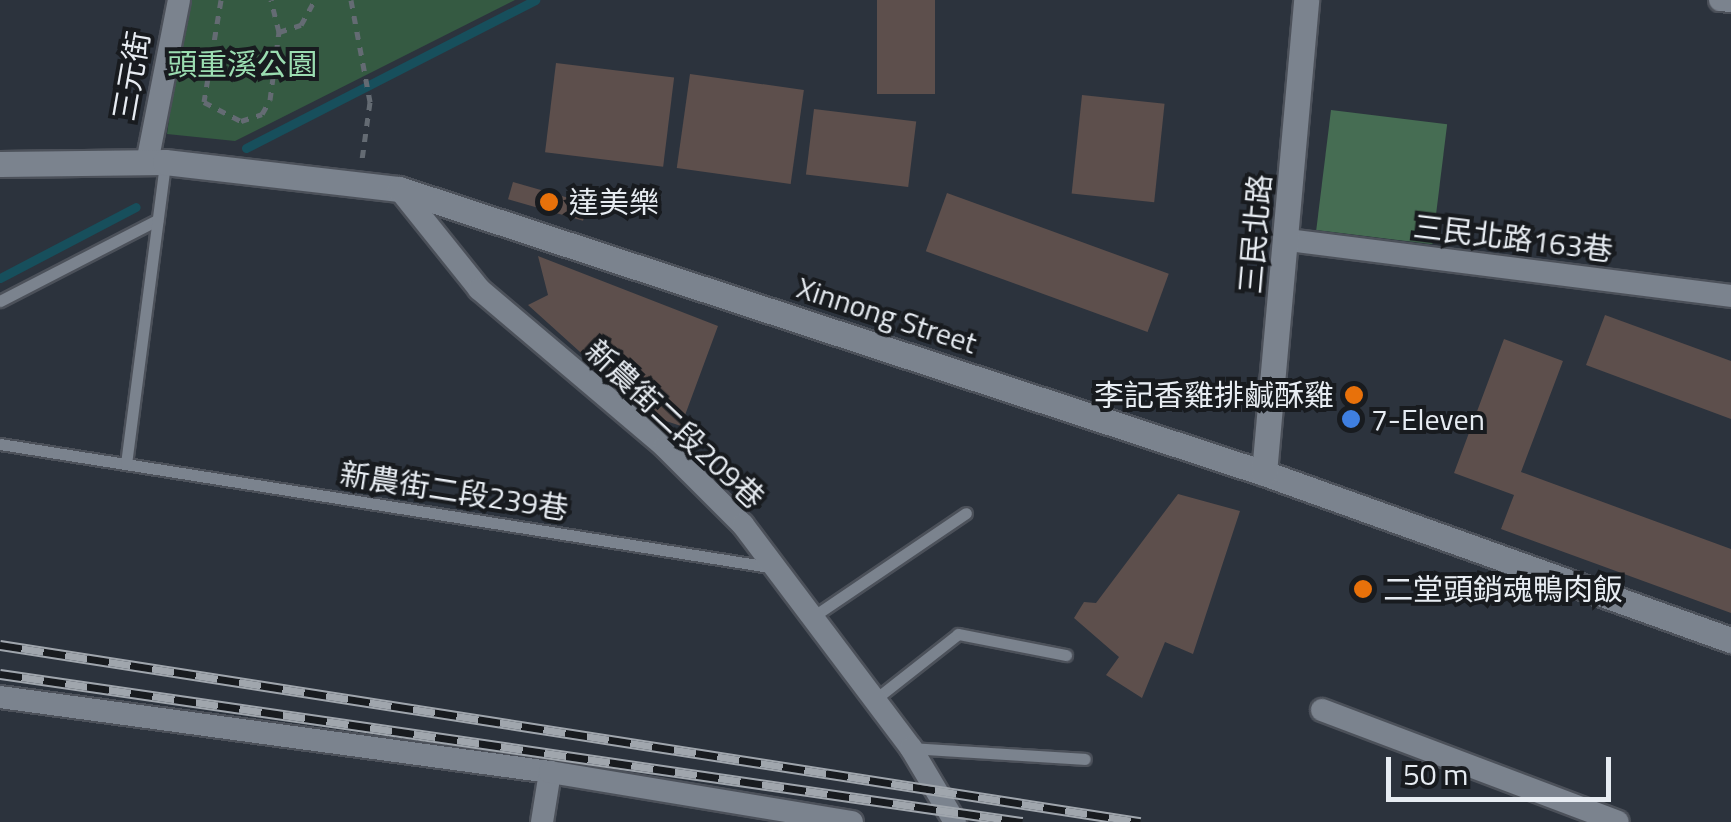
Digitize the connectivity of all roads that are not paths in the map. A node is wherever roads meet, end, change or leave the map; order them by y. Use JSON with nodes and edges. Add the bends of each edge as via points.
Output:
{"nodes":[{"id":1,"x":178,"y":0,"type":"edge"},
{"id":2,"x":1306,"y":0,"type":"edge"},
{"id":3,"x":1720,"y":0,"type":"edge"},
{"id":4,"x":1731,"y":1,"type":"edge"},
{"id":5,"x":156,"y":163,"type":"junction"},
{"id":6,"x":0,"y":164,"type":"edge"},
{"id":7,"x":399,"y":189,"type":"junction"},
{"id":8,"x":157,"y":220,"type":"junction"},
{"id":9,"x":1288,"y":240,"type":"junction"},
{"id":10,"x":1731,"y":296,"type":"edge"},
{"id":11,"x":0,"y":300,"type":"edge"},
{"id":12,"x":0,"y":444,"type":"edge"},
{"id":13,"x":126,"y":464,"type":"junction"},
{"id":14,"x":1264,"y":473,"type":"junction"},
{"id":15,"x":966,"y":513,"type":"dead end"},
{"id":16,"x":774,"y":568,"type":"junction"},
{"id":17,"x":810,"y":618,"type":"junction"},
{"id":18,"x":1731,"y":640,"type":"edge"},
{"id":19,"x":1066,"y":655,"type":"dead end"},
{"id":20,"x":0,"y":698,"type":"edge"},
{"id":21,"x":873,"y":701,"type":"junction"},
{"id":22,"x":1322,"y":710,"type":"dead end"},
{"id":23,"x":911,"y":748,"type":"junction"},
{"id":24,"x":1085,"y":759,"type":"dead end"},
{"id":25,"x":550,"y":772,"type":"junction"},
{"id":26,"x":542,"y":822,"type":"edge"},
{"id":27,"x":852,"y":822,"type":"edge"},
{"id":28,"x":955,"y":822,"type":"edge"},
{"id":29,"x":1618,"y":822,"type":"edge"}],
"edges":[{"from":1,"to":5,"type":"street","name":"三元街"},
{"from":2,"to":9,"type":"street","name":"三民北路"},
{"from":3,"to":4,"type":"street"},
{"from":5,"to":6,"type":"street","name":"Xinnong Street"},
{"from":5,"to":7,"type":"street","name":"Xinnong Street"},
{"from":5,"to":8,"type":"lane"},
{"from":7,"to":14,"type":"street","name":"Xinnong Street"},
{"from":7,"to":16,"type":"street","name":"新農街二段209巷","via":[[478,288],[665,447],[743,525]]},
{"from":8,"to":11,"type":"lane"},
{"from":8,"to":13,"type":"lane"},
{"from":9,"to":10,"type":"street","name":"三民北路163巷"},
{"from":9,"to":14,"type":"street","name":"三民北路"},
{"from":12,"to":13,"type":"lane","name":"新農街二段239巷"},
{"from":13,"to":16,"type":"lane","name":"新農街二段239巷"},
{"from":14,"to":18,"type":"street","name":"Xinnong Street"},
{"from":15,"to":17,"type":"lane"},
{"from":16,"to":17,"type":"street","name":"新農街二段209巷"},
{"from":17,"to":21,"type":"street","name":"新農街二段209巷"},
{"from":19,"to":21,"type":"lane","via":[[958,634]]},
{"from":20,"to":25,"type":"street"},
{"from":21,"to":23,"type":"street","name":"新農街二段209巷"},
{"from":22,"to":29,"type":"street"},
{"from":23,"to":24,"type":"lane"},
{"from":23,"to":28,"type":"street","name":"新農街二段209巷"},
{"from":25,"to":26,"type":"street"},
{"from":25,"to":27,"type":"street"}]}
